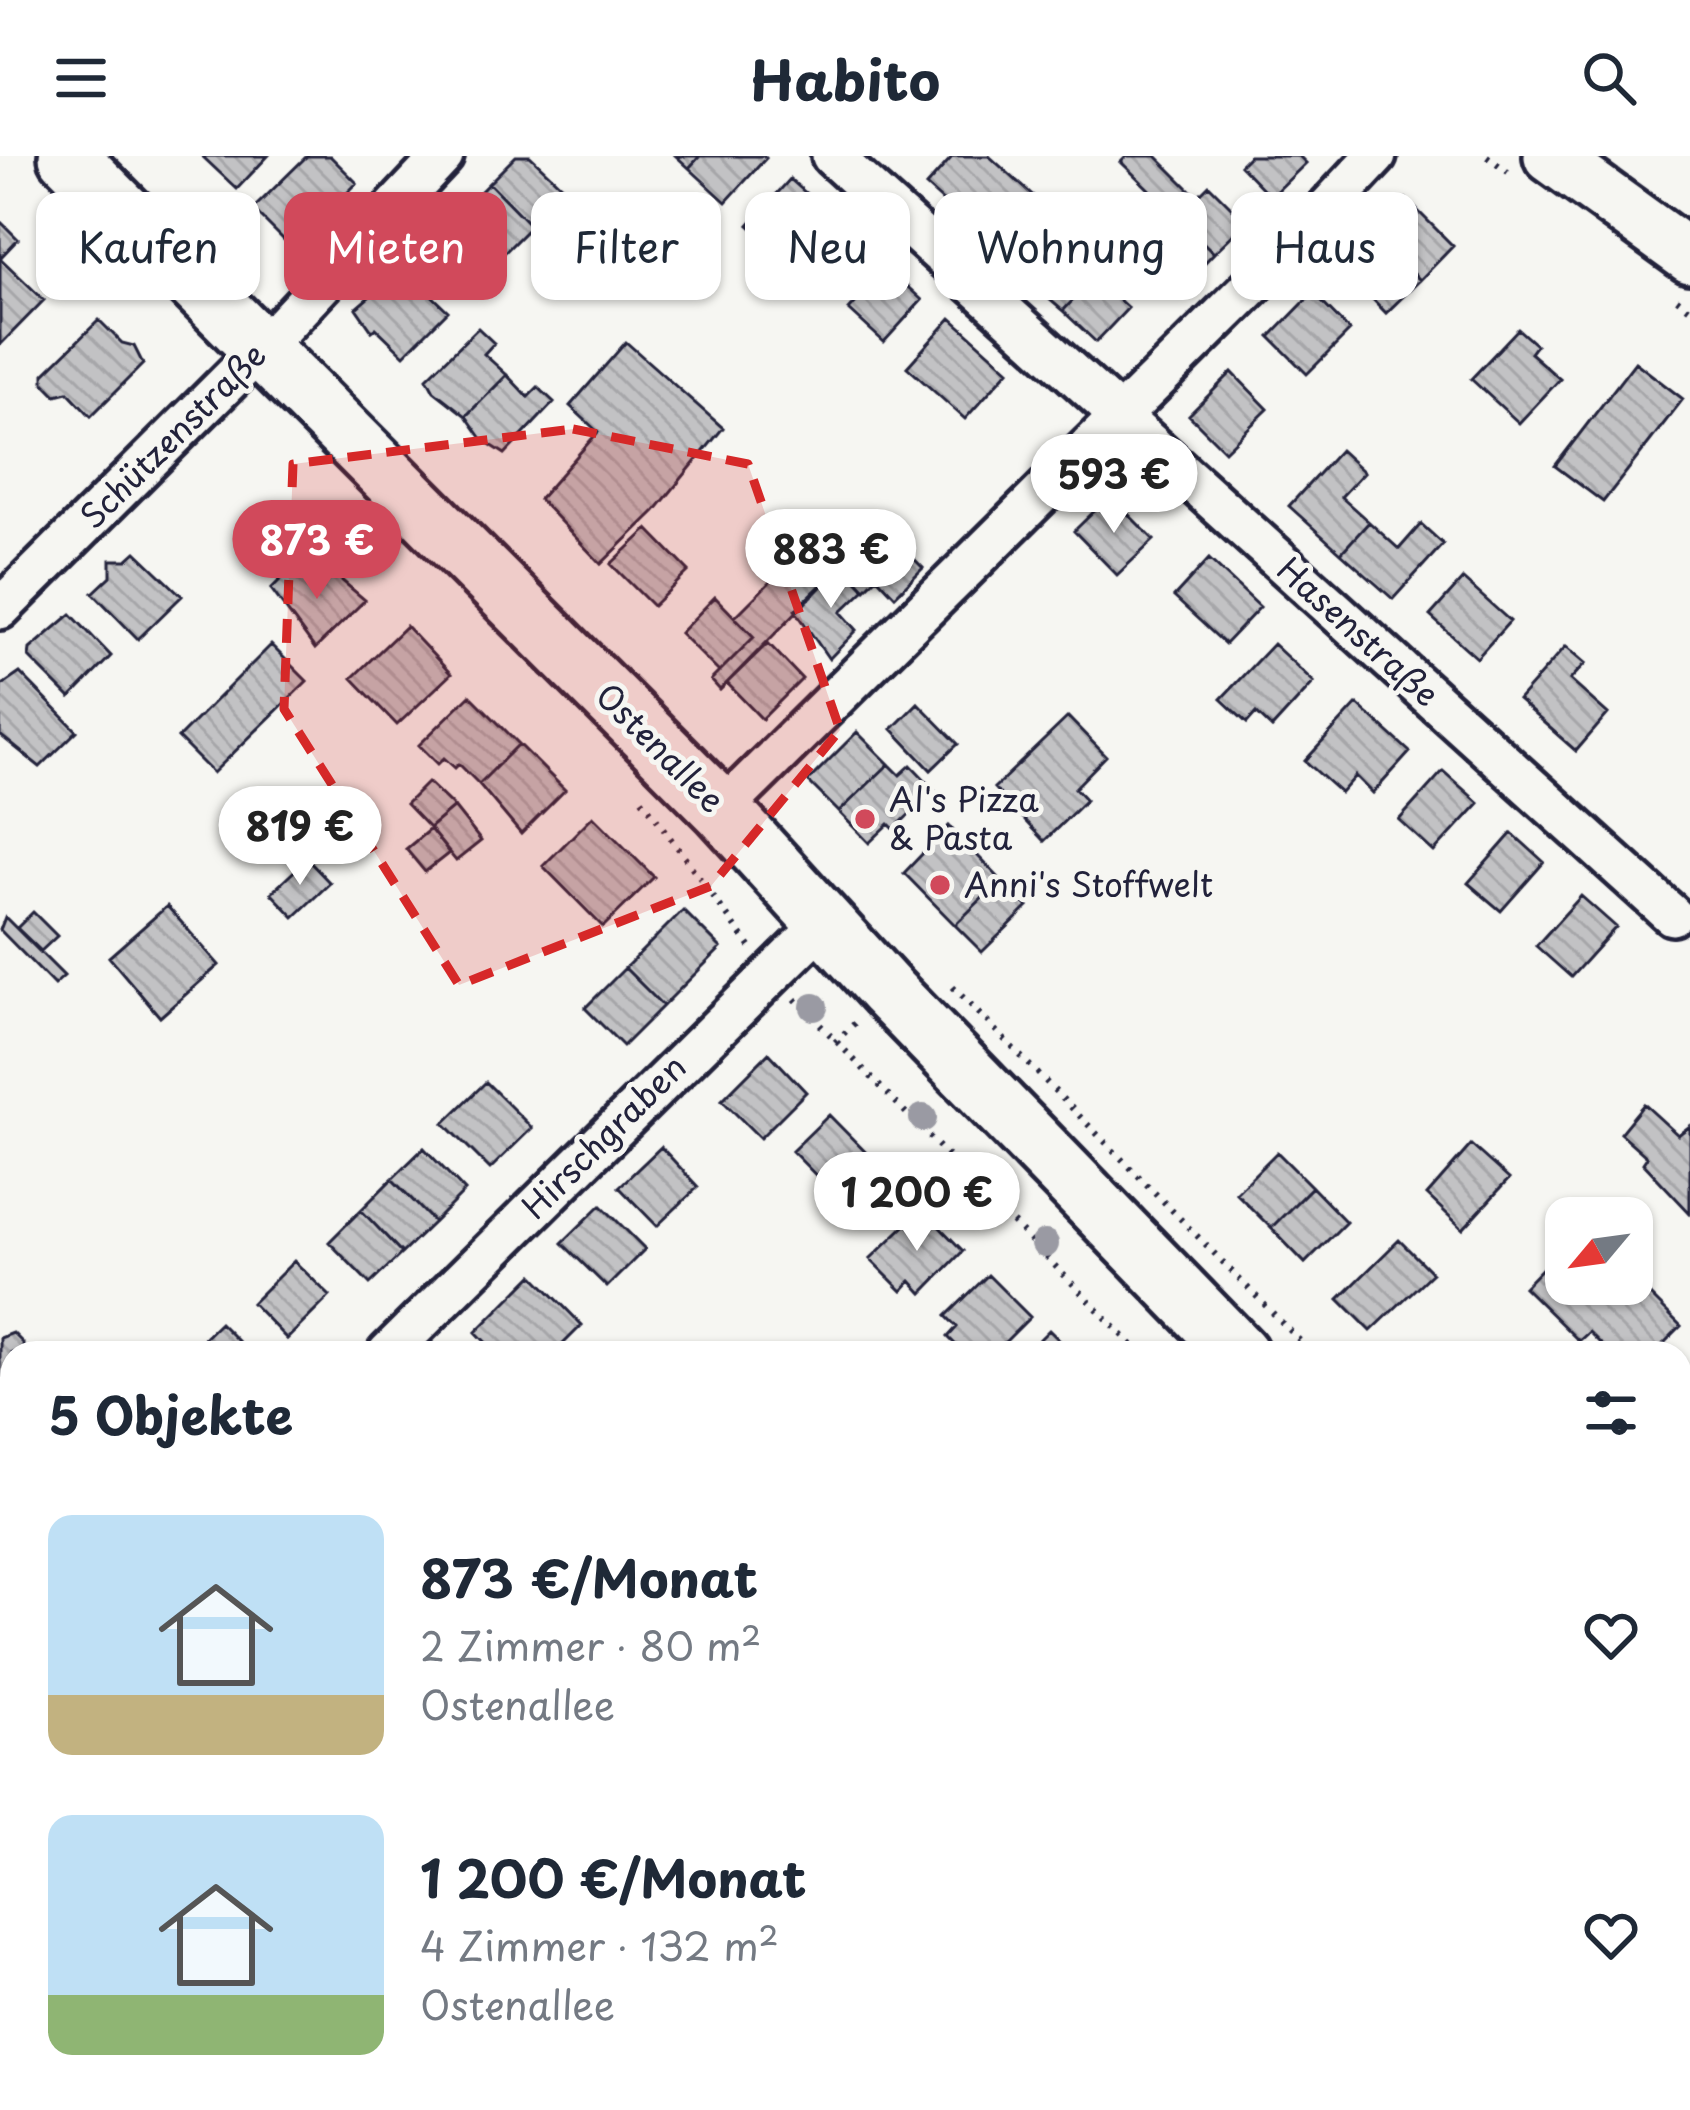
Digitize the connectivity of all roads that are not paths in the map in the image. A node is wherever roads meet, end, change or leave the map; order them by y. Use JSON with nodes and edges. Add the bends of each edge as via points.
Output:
{"nodes":[{"id":1,"x":68,"y":156,"type":"edge"},
{"id":2,"x":442,"y":156,"type":"edge"},
{"id":3,"x":832,"y":156,"type":"edge"},
{"id":4,"x":1376,"y":156,"type":"edge"},
{"id":5,"x":1550,"y":156,"type":"edge"},
{"id":6,"x":1690,"y":256,"type":"edge"},
{"id":7,"x":263,"y":347,"type":"junction"},
{"id":8,"x":1117,"y":416,"type":"junction"},
{"id":9,"x":0,"y":609,"type":"edge"},
{"id":10,"x":722,"y":810,"type":"junction"},
{"id":11,"x":1672,"y":915,"type":"dead end"},
{"id":12,"x":824,"y":924,"type":"junction"},
{"id":13,"x":400,"y":1341,"type":"edge"},
{"id":14,"x":1227,"y":1341,"type":"edge"}],
"edges":[{"from":1,"to":7,"type":"main road","name":"Ostenallee"},
{"from":2,"to":7,"type":"street","name":"Schützenstraße"},
{"from":3,"to":8,"type":"street","name":"Hasenstraße"},
{"from":4,"to":8,"type":"street"},
{"from":5,"to":6,"type":"street"},
{"from":7,"to":9,"type":"street","name":"Schützenstraße"},
{"from":7,"to":10,"type":"main road","name":"Ostenallee"},
{"from":8,"to":10,"type":"street"},
{"from":8,"to":11,"type":"street","name":"Hasenstraße"},
{"from":10,"to":12,"type":"main road","name":"Ostenallee"},
{"from":12,"to":13,"type":"street","name":"Hirschgraben"},
{"from":12,"to":14,"type":"main road","name":"Ostenallee"}]}
